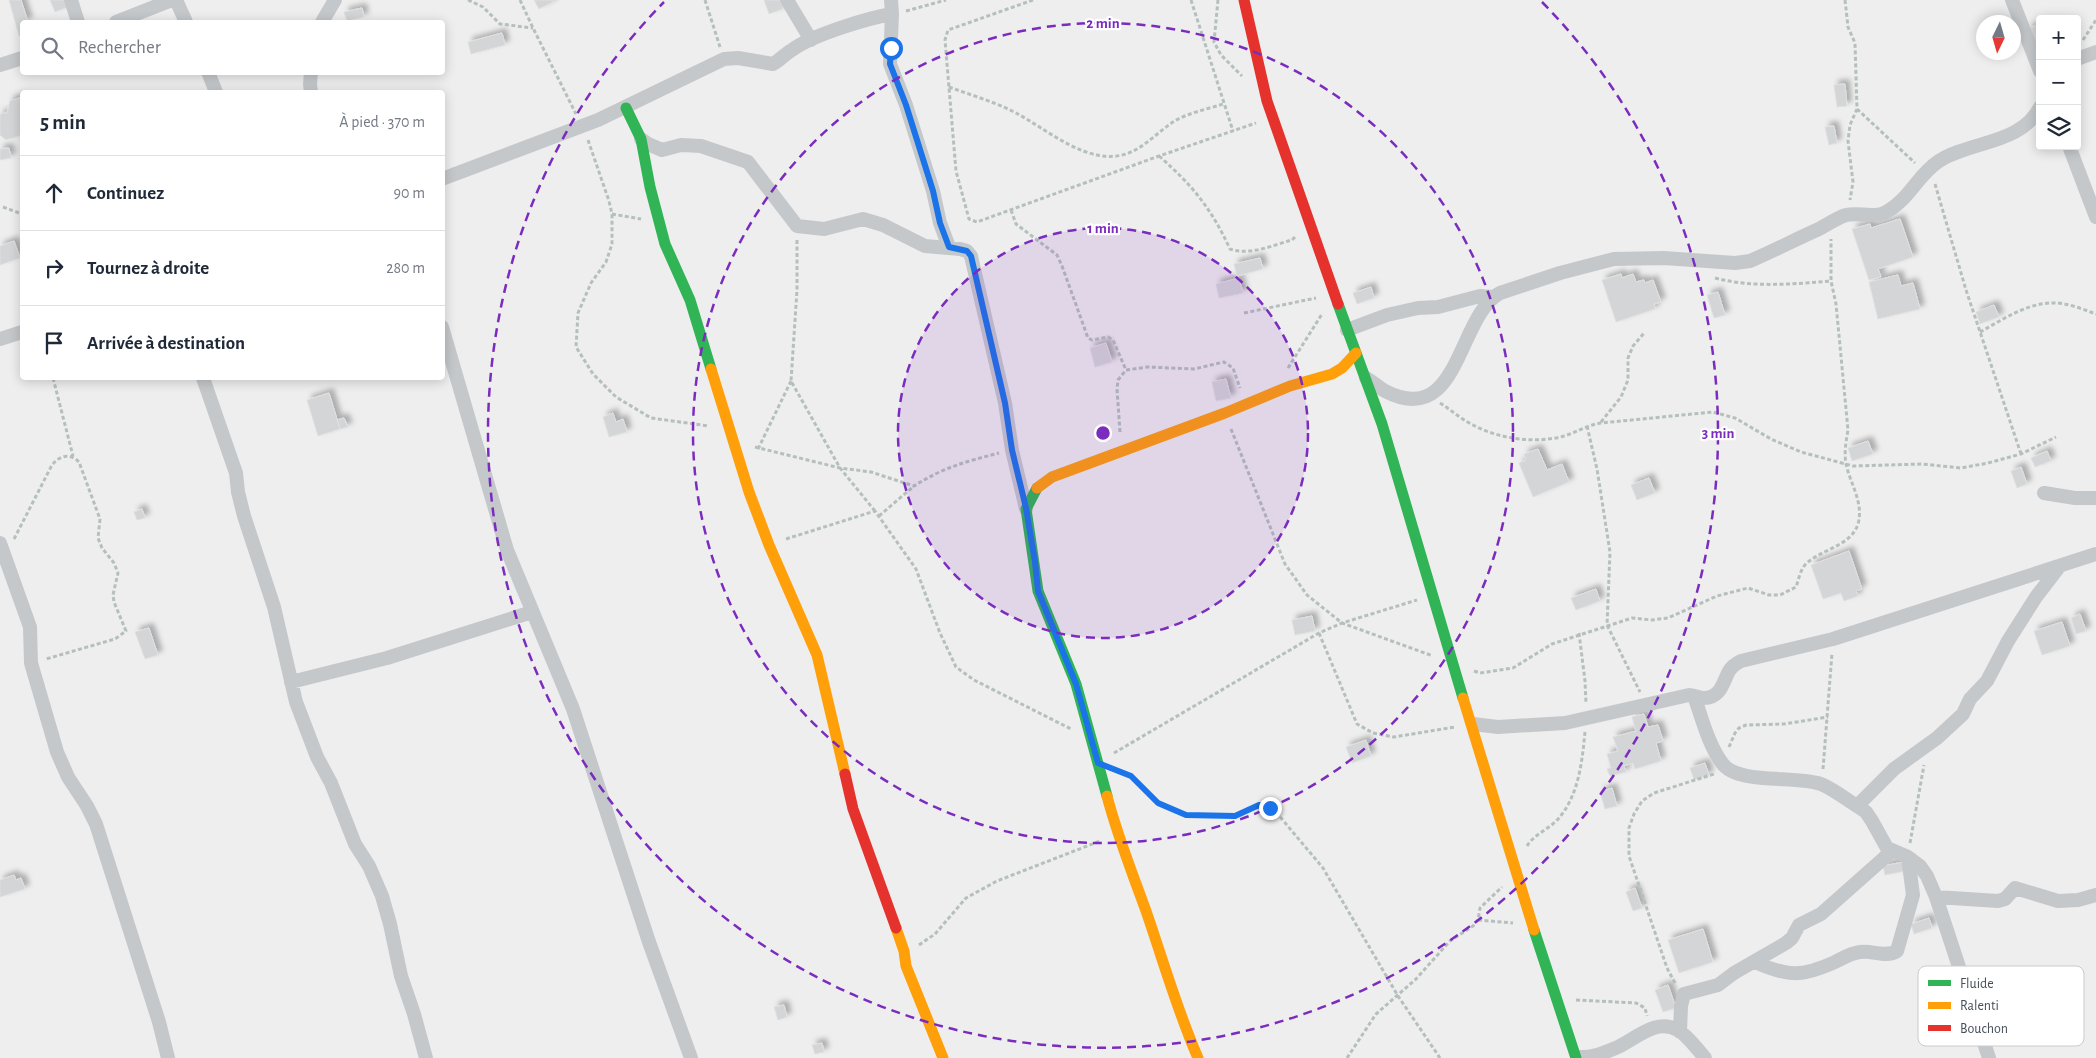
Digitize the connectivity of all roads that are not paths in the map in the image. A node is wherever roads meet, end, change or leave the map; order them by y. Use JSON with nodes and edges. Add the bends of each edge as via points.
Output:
{"nodes":[{"id":1,"x":71,"y":0,"type":"edge"},
{"id":2,"x":174,"y":0,"type":"edge"},
{"id":3,"x":335,"y":0,"type":"edge"},
{"id":4,"x":787,"y":0,"type":"edge"},
{"id":5,"x":891,"y":0,"type":"edge"},
{"id":6,"x":1244,"y":0,"type":"edge"},
{"id":7,"x":2012,"y":0,"type":"edge"},
{"id":8,"x":892,"y":14,"type":"junction"},
{"id":9,"x":77,"y":20,"type":"edge"},
{"id":10,"x":121,"y":20,"type":"edge"},
{"id":11,"x":185,"y":20,"type":"edge"},
{"id":12,"x":323,"y":20,"type":"edge"},
{"id":13,"x":811,"y":40,"type":"junction"},
{"id":14,"x":2096,"y":52,"type":"edge"},
{"id":15,"x":2081,"y":58,"type":"edge"},
{"id":16,"x":20,"y":59,"type":"edge"},
{"id":17,"x":2036,"y":61,"type":"edge"},
{"id":18,"x":0,"y":65,"type":"edge"},
{"id":19,"x":209,"y":75,"type":"edge"},
{"id":20,"x":311,"y":75,"type":"edge"},
{"id":21,"x":215,"y":90,"type":"edge"},
{"id":22,"x":312,"y":90,"type":"edge"},
{"id":23,"x":626,"y":108,"type":"junction"},
{"id":24,"x":2036,"y":115,"type":"edge"},
{"id":25,"x":641,"y":139,"type":"junction"},
{"id":26,"x":2070,"y":150,"type":"edge"},
{"id":27,"x":445,"y":179,"type":"edge"},
{"id":28,"x":2096,"y":218,"type":"edge"},
{"id":29,"x":949,"y":247,"type":"junction"},
{"id":30,"x":1493,"y":297,"type":"junction"},
{"id":31,"x":1347,"y":330,"type":"junction"},
{"id":32,"x":20,"y":333,"type":"edge"},
{"id":33,"x":445,"y":337,"type":"edge"},
{"id":34,"x":0,"y":339,"type":"edge"},
{"id":35,"x":1356,"y":353,"type":"junction"},
{"id":36,"x":1366,"y":378,"type":"junction"},
{"id":37,"x":204,"y":380,"type":"edge"},
{"id":38,"x":1017,"y":474,"type":"junction"},
{"id":39,"x":1042,"y":483,"type":"junction"},
{"id":40,"x":2044,"y":493,"type":"dead end"},
{"id":41,"x":2096,"y":498,"type":"edge"},
{"id":42,"x":1026,"y":508,"type":"junction"},
{"id":43,"x":0,"y":543,"type":"edge"},
{"id":44,"x":2096,"y":554,"type":"edge"},
{"id":45,"x":2059,"y":567,"type":"junction"},
{"id":46,"x":532,"y":612,"type":"junction"},
{"id":47,"x":291,"y":682,"type":"junction"},
{"id":48,"x":1694,"y":696,"type":"junction"},
{"id":49,"x":1473,"y":724,"type":"junction"},
{"id":50,"x":1857,"y":806,"type":"junction"},
{"id":51,"x":1892,"y":851,"type":"junction"},
{"id":52,"x":1908,"y":856,"type":"junction"},
{"id":53,"x":2096,"y":895,"type":"edge"},
{"id":54,"x":1936,"y":897,"type":"junction"},
{"id":55,"x":1755,"y":962,"type":"junction"},
{"id":56,"x":1959,"y":966,"type":"edge"},
{"id":57,"x":1680,"y":1032,"type":"junction"},
{"id":58,"x":1985,"y":1046,"type":"edge"},
{"id":59,"x":940,"y":1057,"type":"edge"},
{"id":60,"x":1577,"y":1057,"type":"edge"},
{"id":61,"x":168,"y":1058,"type":"edge"},
{"id":62,"x":426,"y":1058,"type":"edge"},
{"id":63,"x":692,"y":1058,"type":"edge"},
{"id":64,"x":1198,"y":1058,"type":"edge"},
{"id":65,"x":1705,"y":1058,"type":"edge"},
{"id":66,"x":1989,"y":1058,"type":"edge"}],
"edges":[{"from":1,"to":9,"type":"street"},
{"from":2,"to":10,"type":"street"},
{"from":2,"to":11,"type":"street"},
{"from":3,"to":12,"type":"street"},
{"from":4,"to":13,"type":"street"},
{"from":5,"to":8,"type":"street"},
{"from":6,"to":31,"type":"street","via":[[1273,117]]},
{"from":7,"to":17,"type":"street"},
{"from":8,"to":13,"type":"street","via":[[876,16]]},
{"from":8,"to":29,"type":"street","via":[[890,64],[906,105]]},
{"from":13,"to":23,"type":"street","via":[[792,49],[773,64],[724,59]]},
{"from":14,"to":15,"type":"street"},
{"from":16,"to":18,"type":"street"},
{"from":19,"to":21,"type":"street"},
{"from":20,"to":22,"type":"street"},
{"from":23,"to":25,"type":"street"},
{"from":23,"to":27,"type":"street"},
{"from":24,"to":30,"type":"street","via":[[2016,132],[1939,160],[1883,213],[1847,215],[1744,262],[1614,259],[1560,273]]},
{"from":25,"to":29,"type":"street","via":[[662,150],[681,145],[701,146],[748,162],[797,226],[824,229],[863,219],[925,246]]},
{"from":25,"to":59,"type":"street","via":[[665,244],[690,300],[742,471],[769,545],[817,655],[853,809]]},
{"from":26,"to":28,"type":"street"},
{"from":29,"to":38,"type":"street","via":[[967,251],[971,256],[1005,403]]},
{"from":30,"to":31,"type":"street","via":[[1480,296],[1387,315]]},
{"from":30,"to":36,"type":"street","via":[[1477,320],[1455,366],[1429,396],[1401,396]]},
{"from":31,"to":35,"type":"street"},
{"from":32,"to":34,"type":"street"},
{"from":33,"to":46,"type":"street","via":[[507,550]]},
{"from":35,"to":36,"type":"street"},
{"from":35,"to":39,"type":"street","via":[[1332,374],[1273,392]]},
{"from":36,"to":49,"type":"street"},
{"from":37,"to":47,"type":"street","via":[[236,473],[244,516],[274,607]]},
{"from":38,"to":39,"type":"street"},
{"from":38,"to":42,"type":"street"},
{"from":39,"to":42,"type":"street"},
{"from":40,"to":41,"type":"street"},
{"from":42,"to":64,"type":"street","via":[[1038,591],[1076,684],[1117,834]]},
{"from":43,"to":61,"type":"street","via":[[30,627],[30,663],[57,752],[96,824]]},
{"from":44,"to":45,"type":"street"},
{"from":45,"to":48,"type":"street","via":[[1833,639],[1741,661],[1729,670],[1719,692],[1712,697]]},
{"from":45,"to":50,"type":"street","via":[[2036,597],[1987,681],[1970,699],[1963,714],[1894,769]]},
{"from":46,"to":47,"type":"street","via":[[387,658]]},
{"from":46,"to":63,"type":"street","via":[[573,709],[649,942]]},
{"from":47,"to":62,"type":"street","via":[[317,758],[382,896],[401,976]]},
{"from":48,"to":49,"type":"street","via":[[1689,694],[1565,723],[1498,727]]},
{"from":48,"to":50,"type":"street","via":[[1706,732],[1722,764],[1744,776],[1795,779],[1822,785]]},
{"from":49,"to":60,"type":"street","via":[[1532,924]]},
{"from":50,"to":51,"type":"street","via":[[1866,812],[1883,843]]},
{"from":51,"to":52,"type":"street"},
{"from":51,"to":55,"type":"street","via":[[1821,914],[1799,925],[1786,944]]},
{"from":52,"to":54,"type":"street","via":[[1927,876]]},
{"from":52,"to":55,"type":"street","via":[[1913,895],[1897,951],[1889,954],[1860,952],[1794,975]]},
{"from":53,"to":54,"type":"street","via":[[2058,901],[2015,888],[1998,901]]},
{"from":54,"to":56,"type":"street"},
{"from":55,"to":57,"type":"street","via":[[1734,972],[1718,985],[1686,992],[1682,997]]},
{"from":57,"to":60,"type":"street","via":[[1671,1027],[1651,1028],[1601,1054]]},
{"from":57,"to":65,"type":"street"},
{"from":58,"to":66,"type":"street"}]}
